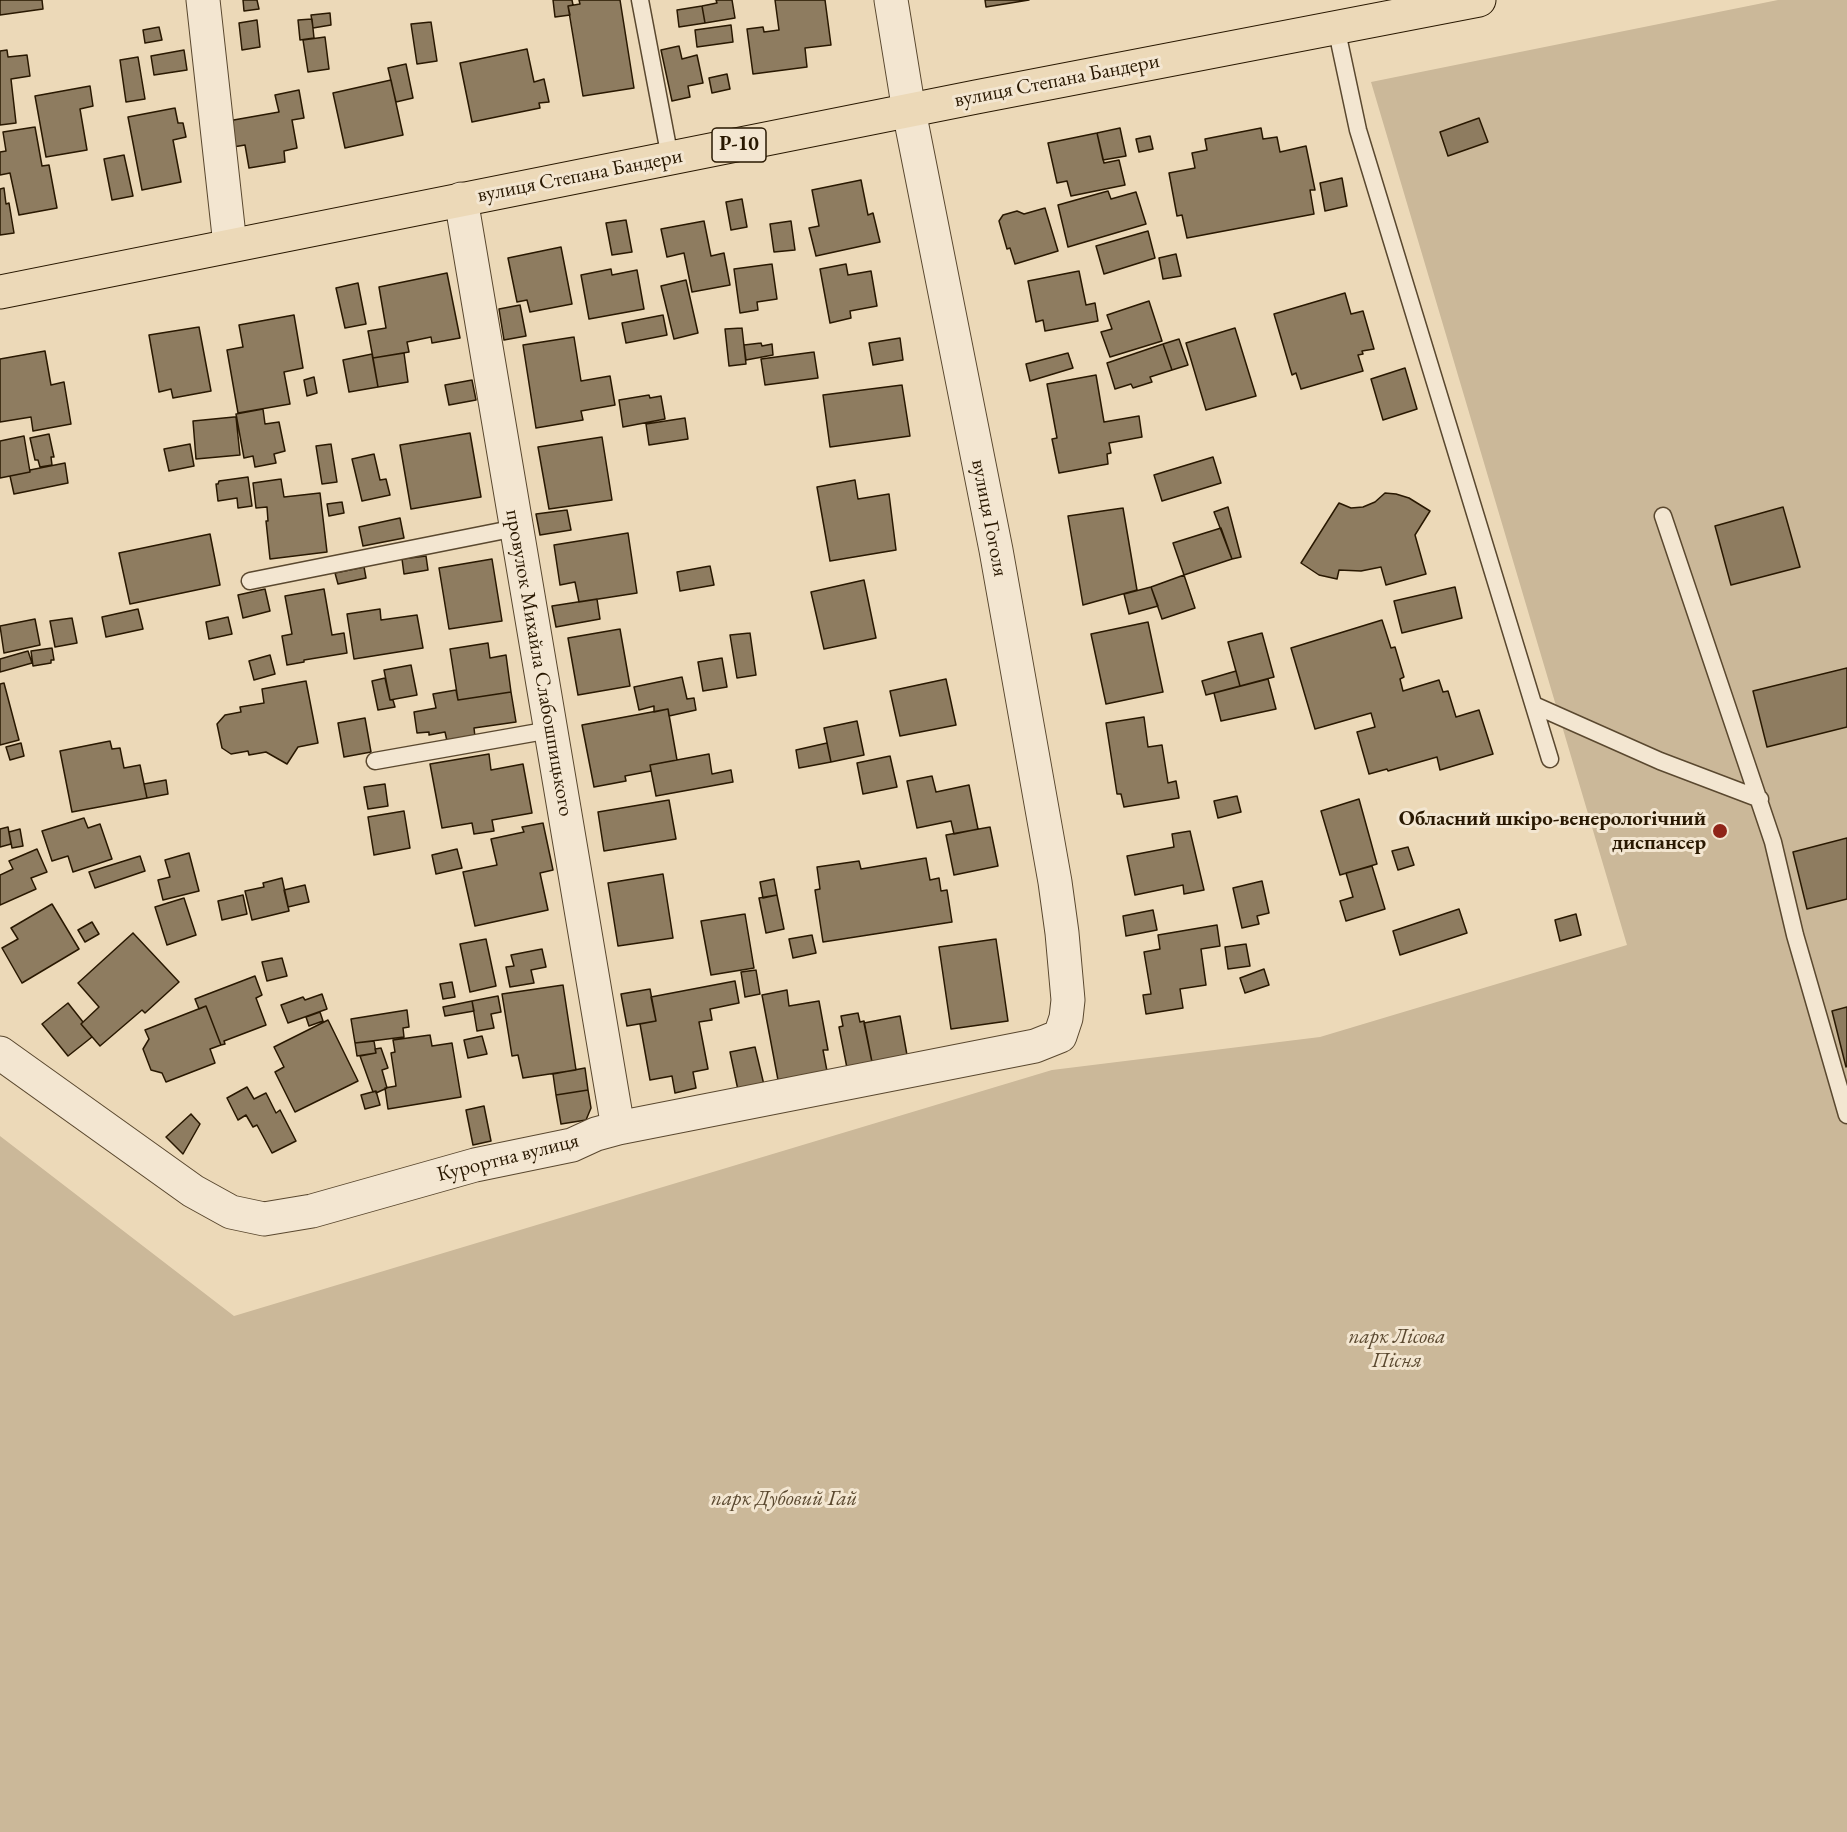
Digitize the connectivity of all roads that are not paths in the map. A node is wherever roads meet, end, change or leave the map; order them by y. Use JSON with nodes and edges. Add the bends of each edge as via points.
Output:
{"nodes":[{"id":1,"x":203,"y":0,"type":"edge"},
{"id":2,"x":640,"y":0,"type":"edge"},
{"id":3,"x":891,"y":0,"type":"edge"},
{"id":4,"x":1479,"y":0,"type":"edge"},
{"id":5,"x":1336,"y":27,"type":"junction"},
{"id":6,"x":909,"y":111,"type":"junction"},
{"id":7,"x":670,"y":158,"type":"junction"},
{"id":8,"x":461,"y":199,"type":"junction"},
{"id":9,"x":230,"y":245,"type":"junction"},
{"id":10,"x":0,"y":292,"type":"edge"},
{"id":11,"x":1663,"y":516,"type":"dead end"},
{"id":12,"x":516,"y":528,"type":"junction"},
{"id":13,"x":250,"y":581,"type":"dead end"},
{"id":14,"x":1534,"y":705,"type":"junction"},
{"id":15,"x":550,"y":730,"type":"junction"},
{"id":16,"x":1550,"y":759,"type":"dead end"},
{"id":17,"x":375,"y":761,"type":"dead end"},
{"id":18,"x":1760,"y":799,"type":"junction"},
{"id":19,"x":1060,"y":1036,"type":"joint"},
{"id":20,"x":0,"y":1053,"type":"edge"},
{"id":21,"x":1847,"y":1115,"type":"edge"},
{"id":22,"x":618,"y":1128,"type":"junction"}],
"edges":[{"from":1,"to":9,"type":"street"},
{"from":2,"to":7,"type":"lane"},
{"from":3,"to":6,"type":"street","name":"вулиця Гоголя"},
{"from":4,"to":5,"type":"main road","name":"вулиця Степана Бандери","number":"Р-10"},
{"from":5,"to":6,"type":"main road","name":"вулиця Степана Бандери","number":"Р-10"},
{"from":5,"to":14,"type":"lane","via":[[1358,130]]},
{"from":6,"to":7,"type":"main road","name":"вулиця Степана Бандери","number":"Р-10"},
{"from":6,"to":19,"type":"street","name":"вулиця Гоголя","via":[[996,550],[1055,882],[1068,1000]]},
{"from":7,"to":8,"type":"main road","name":"вулиця Степана Бандери","number":"Р-10"},
{"from":8,"to":9,"type":"main road","name":"вулиця Степана Бандери","number":"Р-10"},
{"from":8,"to":12,"type":"street","name":"провулок Михайла Слабошпицького"},
{"from":9,"to":10,"type":"main road","name":"вулиця Степана Бандери","number":"Р-10"},
{"from":11,"to":18,"type":"lane"},
{"from":12,"to":13,"type":"lane"},
{"from":12,"to":15,"type":"street","name":"провулок Михайла Слабошпицького"},
{"from":14,"to":16,"type":"lane"},
{"from":14,"to":18,"type":"lane","via":[[1660,761]]},
{"from":15,"to":17,"type":"lane"},
{"from":15,"to":22,"type":"street","name":"провулок Михайла Слабошпицького"},
{"from":18,"to":21,"type":"lane"},
{"from":19,"to":22,"type":"street","name":"Курортна вулиця","via":[[1035,1046]]},
{"from":20,"to":22,"type":"street","name":"Курортна вулиця","via":[[193,1191],[231,1212],[264,1219],[302,1214],[475,1165],[572,1145]]}]}
